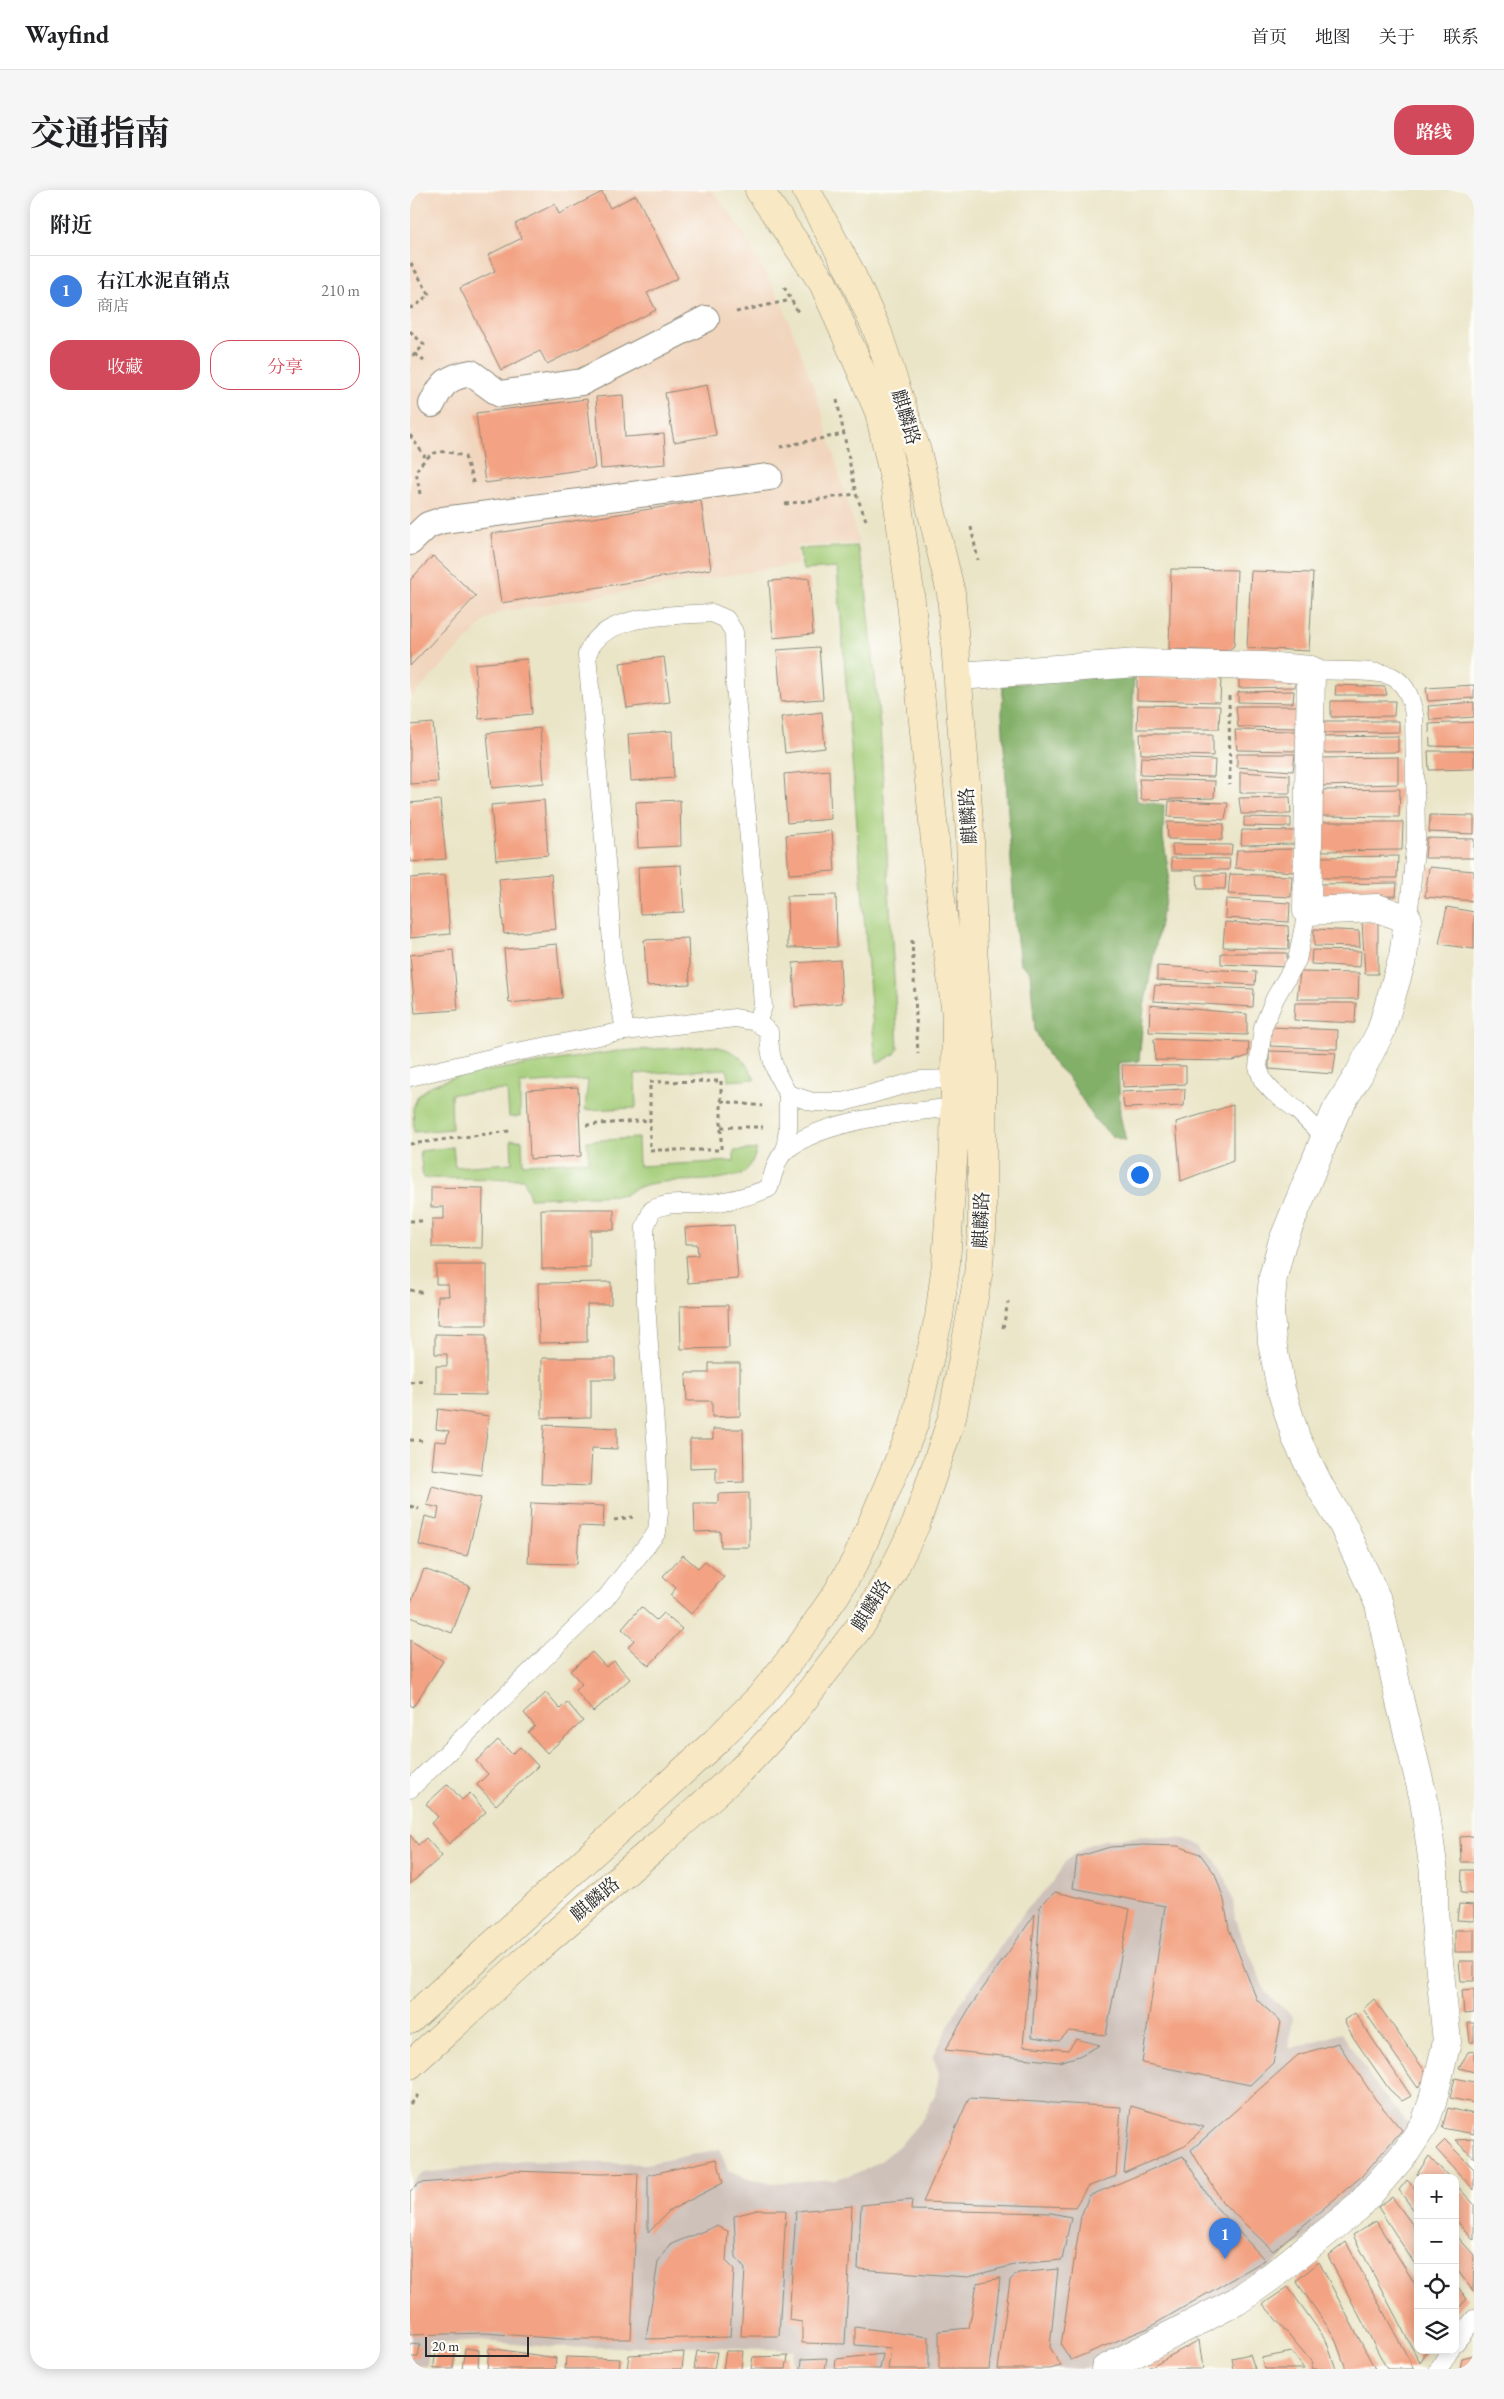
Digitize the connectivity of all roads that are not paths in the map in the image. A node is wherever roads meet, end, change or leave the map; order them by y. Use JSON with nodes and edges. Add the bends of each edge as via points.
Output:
{"nodes":[{"id":1,"x":758,"y":190,"type":"edge"},
{"id":2,"x":806,"y":190,"type":"edge"},
{"id":3,"x":706,"y":319,"type":"road end"},
{"id":4,"x":432,"y":404,"type":"dead end"},
{"id":5,"x":768,"y":477,"type":"dead end"},
{"id":6,"x":419,"y":534,"type":"edge"},
{"id":7,"x":1311,"y":670,"type":"junction"},
{"id":8,"x":959,"y":676,"type":"junction"},
{"id":9,"x":1307,"y":911,"type":"junction"},
{"id":10,"x":1408,"y":919,"type":"junction"},
{"id":11,"x":757,"y":1022,"type":"junction"},
{"id":12,"x":625,"y":1031,"type":"junction"},
{"id":13,"x":410,"y":1077,"type":"edge"},
{"id":14,"x":955,"y":1079,"type":"junction"},
{"id":15,"x":787,"y":1102,"type":"junction"},
{"id":16,"x":954,"y":1107,"type":"junction"},
{"id":17,"x":1324,"y":1137,"type":"junction"},
{"id":18,"x":784,"y":1151,"type":"junction"},
{"id":19,"x":410,"y":1789,"type":"edge"},
{"id":20,"x":410,"y":2020,"type":"edge"},
{"id":21,"x":410,"y":2065,"type":"edge"},
{"id":22,"x":1474,"y":2319,"type":"edge"},
{"id":23,"x":1459,"y":2338,"type":"edge"},
{"id":24,"x":1448,"y":2354,"type":"edge"},
{"id":25,"x":1105,"y":2369,"type":"edge"},
{"id":26,"x":1439,"y":2369,"type":"edge"}],
"edges":[{"from":1,"to":14,"type":"main road","name":"麒麟路","via":[[823,283],[879,412],[895,484],[910,592],[940,891],[956,1015]]},
{"from":2,"to":8,"type":"main road","name":"麒麟路","via":[[850,270],[877,330],[901,399],[917,451],[951,593]]},
{"from":3,"to":4,"type":"street","via":[[582,382],[500,394],[471,373],[456,376],[440,386]]},
{"from":5,"to":6,"type":"street","via":[[483,514]]},
{"from":7,"to":8,"type":"street","via":[[1138,663]]},
{"from":7,"to":9,"type":"street"},
{"from":7,"to":10,"type":"lane","via":[[1365,672],[1393,677],[1410,696],[1414,714],[1416,838]]},
{"from":8,"to":21,"type":"main road","name":"麒麟路","via":[[982,1077],[982,1230],[978,1275],[952,1418],[916,1524],[864,1621],[788,1720],[741,1770]]},
{"from":9,"to":10,"type":"street","via":[[1377,908]]},
{"from":9,"to":17,"type":"lane","via":[[1297,960],[1274,998],[1263,1027],[1258,1067],[1263,1081],[1273,1092]]},
{"from":10,"to":17,"type":"street","via":[[1403,957],[1381,1031]]},
{"from":11,"to":12,"type":"lane","via":[[735,1018]]},
{"from":11,"to":12,"type":"lane","via":[[763,1007],[762,979],[735,685],[734,632],[726,619],[712,613],[626,621],[606,630],[591,643],[587,655],[612,961]]},
{"from":11,"to":15,"type":"lane","via":[[768,1032],[769,1052]]},
{"from":12,"to":13,"type":"lane"},
{"from":14,"to":15,"type":"lane","via":[[920,1080],[844,1102]]},
{"from":14,"to":16,"type":"main road","name":"麒麟路"},
{"from":15,"to":18,"type":"lane","via":[[788,1128]]},
{"from":16,"to":18,"type":"lane","via":[[843,1124],[809,1136]]},
{"from":16,"to":20,"type":"main road","name":"麒麟路","via":[[946,1264],[939,1316],[914,1425],[860,1550],[837,1593],[798,1650],[760,1697],[715,1742]]},
{"from":17,"to":25,"type":"street","via":[[1273,1277],[1272,1342],[1281,1389],[1296,1438],[1343,1525],[1379,1604],[1424,1800],[1434,1872],[1434,1911],[1447,2042],[1424,2123],[1401,2159],[1358,2206],[1272,2276],[1237,2300]]},
{"from":18,"to":19,"type":"lane","via":[[769,1188],[753,1195],[702,1204],[665,1204],[652,1210],[646,1226],[646,1304],[657,1453],[657,1532],[605,1599]]},
{"from":22,"to":23,"type":"lane"},
{"from":24,"to":26,"type":"lane"}]}
